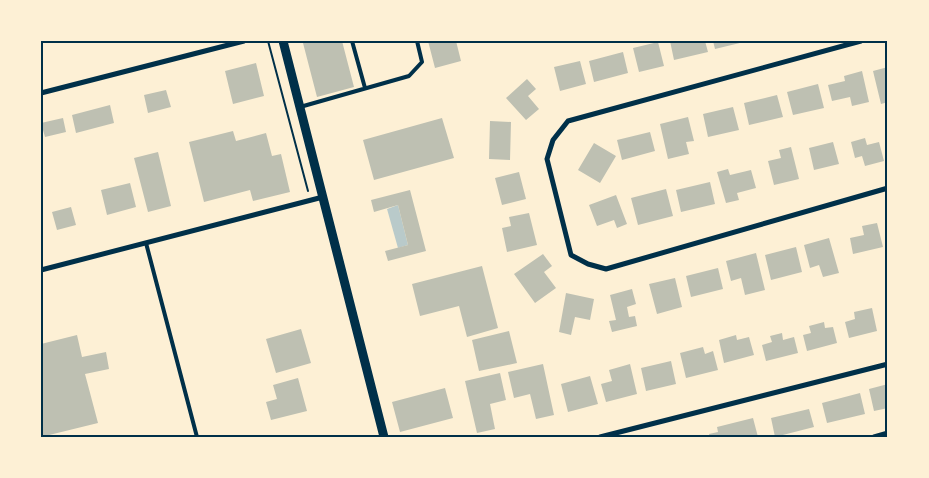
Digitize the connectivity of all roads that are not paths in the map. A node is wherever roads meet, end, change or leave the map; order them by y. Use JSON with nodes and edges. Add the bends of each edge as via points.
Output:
{"nodes":[{"id":1,"x":244,"y":41,"type":"edge"},
{"id":2,"x":283,"y":41,"type":"edge"},
{"id":3,"x":352,"y":41,"type":"edge"},
{"id":4,"x":417,"y":41,"type":"edge"},
{"id":5,"x":861,"y":41,"type":"edge"},
{"id":6,"x":365,"y":88,"type":"junction"},
{"id":7,"x":41,"y":93,"type":"edge"},
{"id":8,"x":300,"y":107,"type":"junction"},
{"id":9,"x":888,"y":188,"type":"edge"},
{"id":10,"x":323,"y":197,"type":"junction"},
{"id":11,"x":146,"y":243,"type":"junction"},
{"id":12,"x":41,"y":270,"type":"edge"},
{"id":13,"x":888,"y":364,"type":"edge"},
{"id":14,"x":888,"y":433,"type":"edge"},
{"id":15,"x":197,"y":437,"type":"edge"},
{"id":16,"x":384,"y":437,"type":"edge"},
{"id":17,"x":600,"y":437,"type":"edge"},
{"id":18,"x":874,"y":437,"type":"edge"}],
"edges":[{"from":1,"to":7,"type":"street"},
{"from":2,"to":8,"type":"street"},
{"from":3,"to":6,"type":"lane"},
{"from":4,"to":6,"type":"lane","via":[[422,62],[409,76]]},
{"from":5,"to":9,"type":"street","via":[[568,121],[553,140],[547,159],[571,255],[606,270]]},
{"from":6,"to":8,"type":"lane"},
{"from":8,"to":10,"type":"street"},
{"from":10,"to":11,"type":"street"},
{"from":10,"to":16,"type":"street"},
{"from":11,"to":12,"type":"street"},
{"from":11,"to":15,"type":"lane"},
{"from":13,"to":17,"type":"street"},
{"from":14,"to":18,"type":"street"}]}
